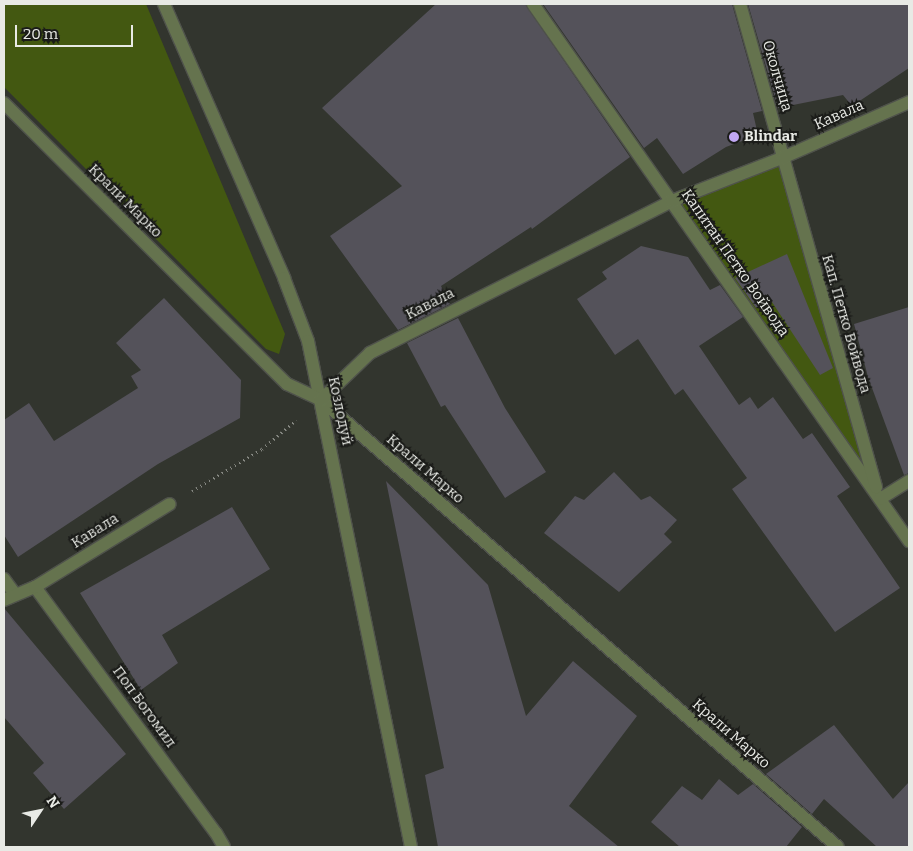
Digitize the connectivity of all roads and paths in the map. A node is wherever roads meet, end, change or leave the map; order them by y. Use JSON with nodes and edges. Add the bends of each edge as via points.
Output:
{"nodes":[{"id":1,"x":164,"y":4,"type":"edge"},
{"id":2,"x":533,"y":4,"type":"edge"},
{"id":3,"x":740,"y":4,"type":"edge"},
{"id":4,"x":909,"y":102,"type":"edge"},
{"id":5,"x":4,"y":103,"type":"edge"},
{"id":6,"x":784,"y":157,"type":"junction"},
{"id":7,"x":672,"y":201,"type":"junction"},
{"id":8,"x":321,"y":400,"type":"junction"},
{"id":9,"x":909,"y":481,"type":"edge"},
{"id":10,"x":880,"y":499,"type":"junction"},
{"id":11,"x":170,"y":504,"type":"joint"},
{"id":12,"x":909,"y":541,"type":"edge"},
{"id":13,"x":4,"y":579,"type":"edge"},
{"id":14,"x":35,"y":587,"type":"junction"},
{"id":15,"x":9,"y":597,"type":"edge"},
{"id":16,"x":224,"y":847,"type":"edge"},
{"id":17,"x":411,"y":847,"type":"edge"},
{"id":18,"x":838,"y":847,"type":"edge"}],
"edges":[{"from":1,"to":8,"type":"street","name":"Козлодуй","via":[[284,278],[308,341]]},
{"from":2,"to":7,"type":"street","name":"Капитан Петко Войвода"},
{"from":3,"to":6,"type":"street","name":"Околчица"},
{"from":4,"to":6,"type":"street","name":"Кавала"},
{"from":5,"to":8,"type":"street","name":"Крали Марко","via":[[287,384]]},
{"from":6,"to":7,"type":"street","name":"Кавала"},
{"from":6,"to":10,"type":"street","name":"Кап. Петко Войвода","via":[[830,331]]},
{"from":7,"to":8,"type":"street","name":"Кавала","via":[[370,353]]},
{"from":7,"to":10,"type":"street","name":"Капитан Петко Войвода"},
{"from":8,"to":11,"type":"path","via":[[262,449]]},
{"from":8,"to":17,"type":"street","name":"Козлодуй"},
{"from":8,"to":18,"type":"street","name":"Крали Марко"},
{"from":9,"to":10,"type":"street"},
{"from":10,"to":12,"type":"street","name":"Капитан Петко Войвода"},
{"from":11,"to":14,"type":"street","name":"Кавала"},
{"from":13,"to":15,"type":"street"},
{"from":14,"to":15,"type":"street","name":"Кавала"},
{"from":14,"to":16,"type":"street","name":"Поп Богомил"}]}
